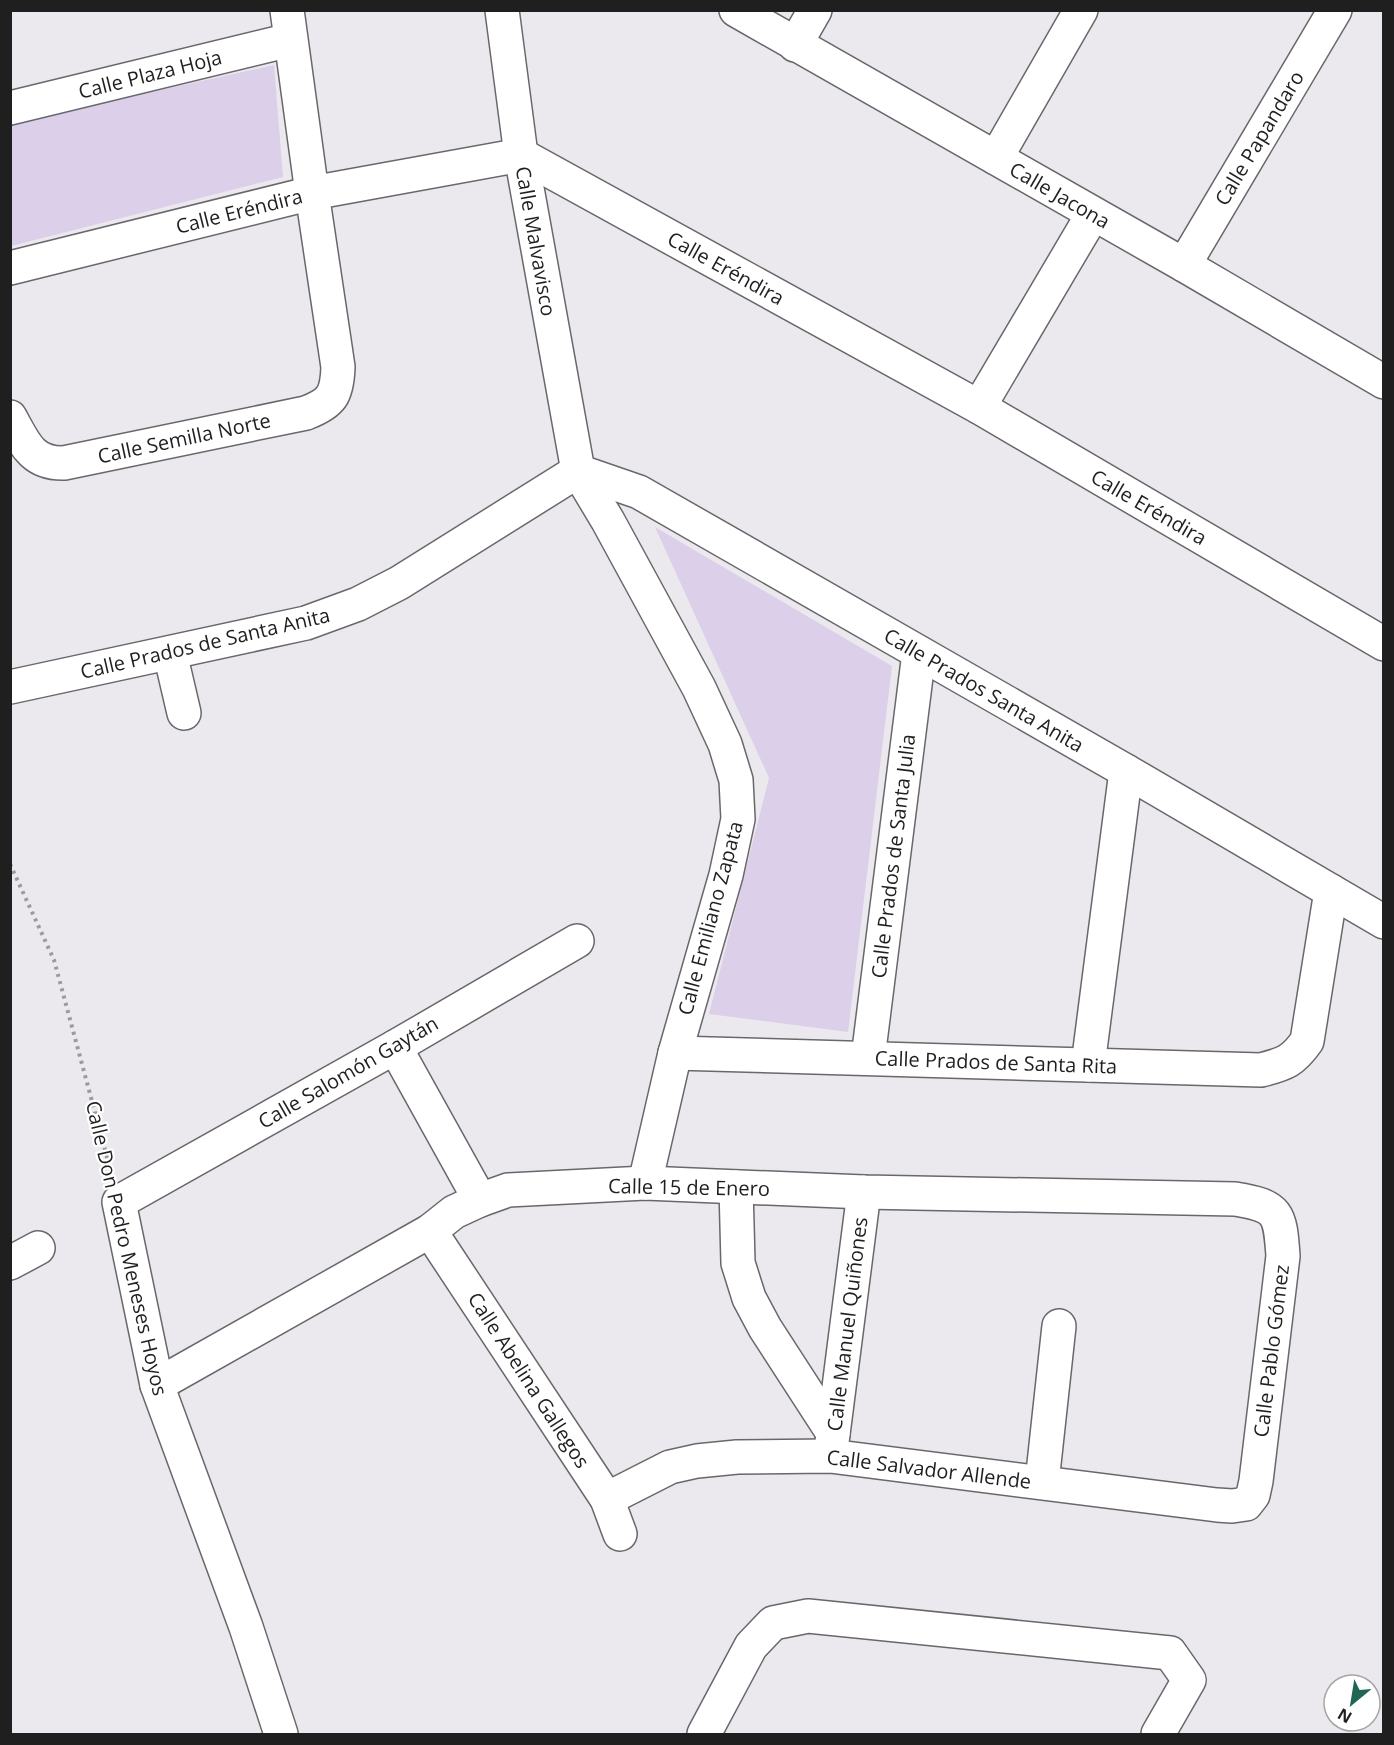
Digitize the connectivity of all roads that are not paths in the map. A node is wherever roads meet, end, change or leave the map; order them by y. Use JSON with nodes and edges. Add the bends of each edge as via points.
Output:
{"nodes":[{"id":1,"x":502,"y":10,"type":"edge"},
{"id":2,"x":736,"y":10,"type":"edge"},
{"id":3,"x":814,"y":10,"type":"edge"},
{"id":4,"x":1081,"y":10,"type":"edge"},
{"id":5,"x":1335,"y":10,"type":"edge"},
{"id":6,"x":288,"y":25,"type":"edge"},
{"id":7,"x":795,"y":45,"type":"junction"},
{"id":8,"x":10,"y":108,"type":"edge"},
{"id":9,"x":521,"y":154,"type":"junction"},
{"id":10,"x":996,"y":158,"type":"junction"},
{"id":11,"x":312,"y":193,"type":"junction"},
{"id":12,"x":1093,"y":214,"type":"junction"},
{"id":13,"x":1184,"y":266,"type":"junction"},
{"id":14,"x":10,"y":268,"type":"edge"},
{"id":15,"x":1382,"y":377,"type":"edge"},
{"id":16,"x":979,"y":407,"type":"junction"},
{"id":17,"x":10,"y":417,"type":"edge"},
{"id":18,"x":578,"y":471,"type":"junction"},
{"id":19,"x":1383,"y":644,"type":"edge"},
{"id":20,"x":170,"y":653,"type":"junction"},
{"id":21,"x":919,"y":653,"type":"junction"},
{"id":22,"x":10,"y":687,"type":"edge"},
{"id":23,"x":184,"y":713,"type":"dead end"},
{"id":24,"x":1126,"y":771,"type":"junction"},
{"id":25,"x":1331,"y":891,"type":"junction"},
{"id":26,"x":1383,"y":922,"type":"edge"},
{"id":27,"x":577,"y":941,"type":"dead end"},
{"id":28,"x":395,"y":1047,"type":"junction"},
{"id":29,"x":675,"y":1053,"type":"junction"},
{"id":30,"x":868,"y":1058,"type":"junction"},
{"id":31,"x":1088,"y":1065,"type":"junction"},
{"id":32,"x":645,"y":1183,"type":"junction"},
{"id":33,"x":736,"y":1186,"type":"junction"},
{"id":34,"x":864,"y":1192,"type":"junction"},
{"id":35,"x":480,"y":1200,"type":"junction"},
{"id":36,"x":119,"y":1202,"type":"joint"},
{"id":37,"x":1271,"y":1209,"type":"joint"},
{"id":38,"x":430,"y":1231,"type":"junction"},
{"id":39,"x":1059,"y":1326,"type":"dead end"},
{"id":40,"x":157,"y":1385,"type":"junction"},
{"id":41,"x":831,"y":1444,"type":"junction"},
{"id":42,"x":1042,"y":1482,"type":"junction"},
{"id":43,"x":1253,"y":1495,"type":"joint"},
{"id":44,"x":607,"y":1498,"type":"junction"},
{"id":45,"x":620,"y":1534,"type":"dead end"},
{"id":46,"x":281,"y":1734,"type":"edge"},
{"id":47,"x":704,"y":1734,"type":"edge"},
{"id":48,"x":1158,"y":1734,"type":"edge"}],
"edges":[{"from":1,"to":9,"type":"street","name":"Calle Malvavisco"},
{"from":2,"to":7,"type":"street","name":"Calle Jacona"},
{"from":3,"to":7,"type":"street"},
{"from":4,"to":10,"type":"street"},
{"from":5,"to":13,"type":"street","name":"Calle Papandaro"},
{"from":6,"to":8,"type":"street","name":"Calle Plaza Hoja"},
{"from":6,"to":11,"type":"street"},
{"from":7,"to":10,"type":"street","name":"Calle Jacona"},
{"from":9,"to":11,"type":"street","name":"Calle Eréndira"},
{"from":9,"to":16,"type":"street","name":"Calle Eréndira"},
{"from":9,"to":18,"type":"street","name":"Calle Malvavisco"},
{"from":10,"to":12,"type":"street","name":"Calle Jacona"},
{"from":11,"to":14,"type":"street","name":"Calle Eréndira"},
{"from":11,"to":17,"type":"street","name":"Calle Semilla Norte","via":[[338,367],[338,386],[320,408],[64,463],[43,461],[34,454]]},
{"from":12,"to":13,"type":"street","name":"Calle Jacona"},
{"from":12,"to":16,"type":"street"},
{"from":13,"to":15,"type":"street","name":"Calle Jacona"},
{"from":16,"to":19,"type":"street","name":"Calle Eréndira"},
{"from":18,"to":20,"type":"street","name":"Calle Prados de Santa Anita","via":[[399,583],[358,604],[306,623]]},
{"from":18,"to":21,"type":"street","name":"Calle Prados Santa Anita","via":[[639,492]]},
{"from":18,"to":29,"type":"street","name":"Calle Emiliano Zapata","via":[[699,688],[725,744],[736,780],[738,819],[726,875]]},
{"from":20,"to":22,"type":"street","name":"Calle Prados de Santa Anita"},
{"from":20,"to":23,"type":"street"},
{"from":21,"to":24,"type":"street","name":"Calle Prados Santa Anita"},
{"from":21,"to":30,"type":"street","name":"Calle Prados de Santa Julia"},
{"from":24,"to":25,"type":"street","name":"Calle Prados Santa Anita"},
{"from":24,"to":31,"type":"street"},
{"from":25,"to":26,"type":"street","name":"Calle Prados Santa Anita"},
{"from":25,"to":31,"type":"street","name":"Calle Prados de Santa Rita","via":[[1307,1041],[1297,1055],[1283,1065],[1261,1070]]},
{"from":27,"to":28,"type":"street","name":"Calle Salomón Gaytán"},
{"from":28,"to":35,"type":"street"},
{"from":28,"to":36,"type":"street","name":"Calle Salomón Gaytán"},
{"from":29,"to":30,"type":"street","name":"Calle Prados de Santa Rita"},
{"from":29,"to":32,"type":"street","name":"Calle Emiliano Zapata"},
{"from":30,"to":31,"type":"street","name":"Calle Prados de Santa Rita"},
{"from":32,"to":33,"type":"street","name":"Calle 15 de Enero"},
{"from":32,"to":35,"type":"street","name":"Calle 15 de Enero","via":[[508,1190]]},
{"from":33,"to":34,"type":"street","name":"Calle 15 de Enero"},
{"from":33,"to":41,"type":"street","via":[[738,1263],[749,1298]]},
{"from":34,"to":37,"type":"street","name":"Calle 15 de Enero","via":[[1235,1199]]},
{"from":34,"to":41,"type":"street","name":"Calle Manuel Quiñones"},
{"from":35,"to":38,"type":"street","name":"Calle 15 de Enero","via":[[454,1212]]},
{"from":36,"to":40,"type":"street","name":"Calle Don Pedro Meneses Hoyos"},
{"from":37,"to":43,"type":"street","name":"Calle Pablo Gómez","via":[[1280,1224],[1282,1256]]},
{"from":38,"to":40,"type":"street","name":"Calle 15 de Enero"},
{"from":38,"to":44,"type":"street","name":"Calle Abelina Gallegos"},
{"from":39,"to":42,"type":"street"},
{"from":40,"to":46,"type":"street","name":"Calle Don Pedro Meneses Hoyos"},
{"from":41,"to":42,"type":"street","name":"Calle Salvador Allende"},
{"from":41,"to":44,"type":"street","name":"Calle Salvador Allende","via":[[670,1467]]},
{"from":42,"to":43,"type":"street","name":"Calle Salvador Allende","via":[[1232,1506],[1246,1504]]},
{"from":44,"to":45,"type":"street","name":"Calle Abelina Gallegos"},
{"from":47,"to":48,"type":"street","via":[[751,1646],[773,1623],[808,1616],[1170,1653],[1189,1680]]}]}
